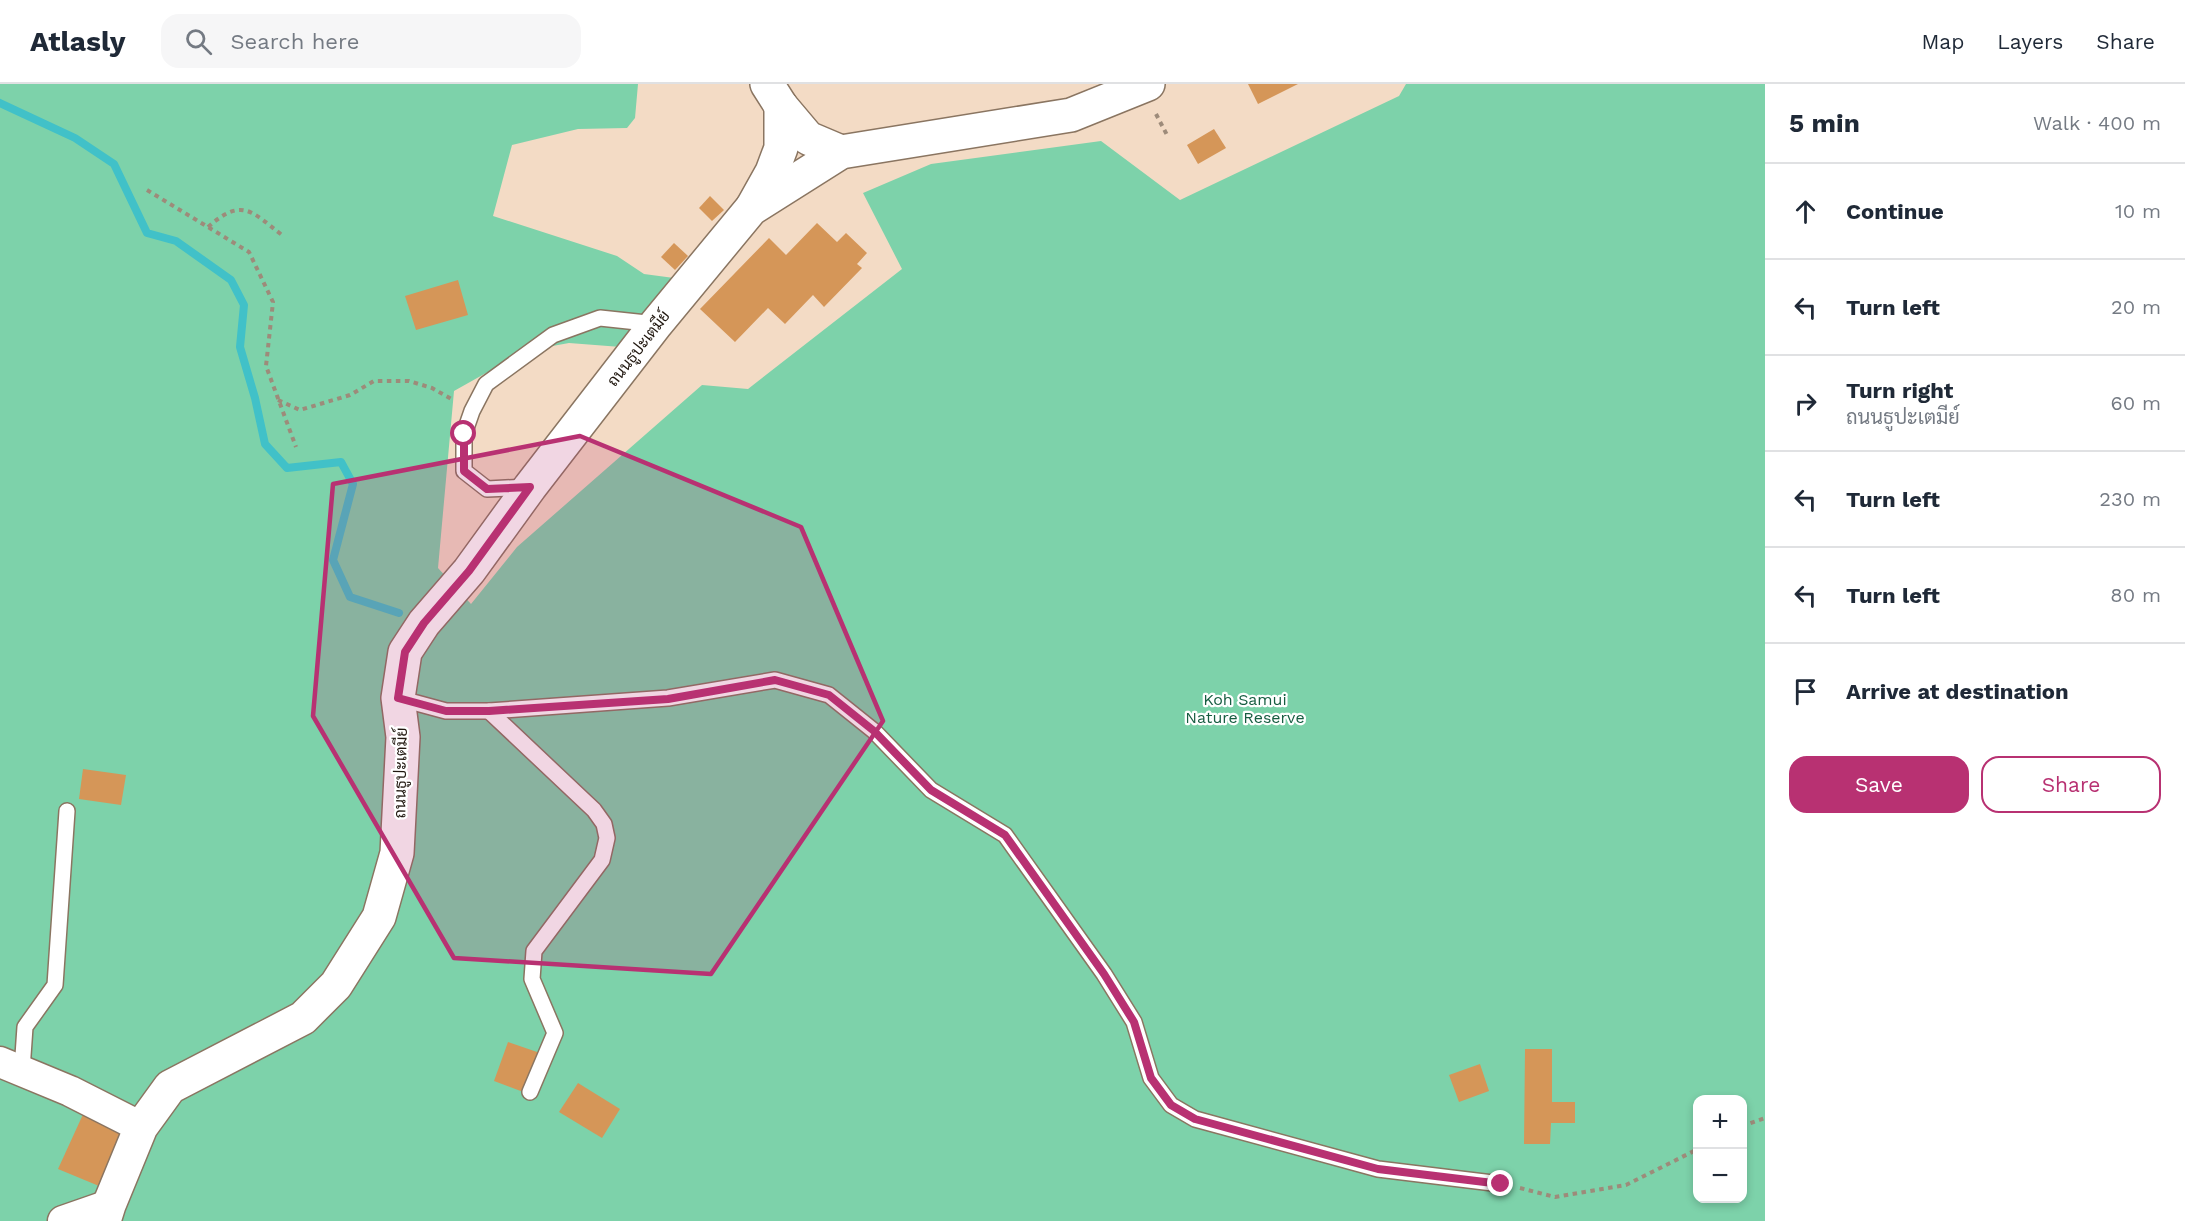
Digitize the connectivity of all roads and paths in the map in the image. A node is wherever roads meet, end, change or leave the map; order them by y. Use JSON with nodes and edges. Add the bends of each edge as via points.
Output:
{"nodes":[{"id":1,"x":1148,"y":84,"type":"edge"},
{"id":2,"x":774,"y":95,"type":"edge"},
{"id":3,"x":841,"y":152,"type":"junction"},
{"id":4,"x":147,"y":190,"type":"dead end"},
{"id":5,"x":751,"y":209,"type":"junction"},
{"id":6,"x":208,"y":227,"type":"junction"},
{"id":7,"x":282,"y":235,"type":"dead end"},
{"id":8,"x":656,"y":324,"type":"junction"},
{"id":9,"x":432,"y":388,"type":"dead end"},
{"id":10,"x":278,"y":400,"type":"junction"},
{"id":11,"x":296,"y":447,"type":"dead end"},
{"id":12,"x":530,"y":487,"type":"junction"},
{"id":13,"x":398,"y":698,"type":"junction"},
{"id":14,"x":489,"y":711,"type":"junction"},
{"id":15,"x":68,"y":811,"type":"dead end"},
{"id":16,"x":11,"y":1066,"type":"edge"},
{"id":17,"x":530,"y":1092,"type":"dead end"},
{"id":18,"x":1765,"y":1118,"type":"edge"},
{"id":19,"x":1747,"y":1125,"type":"edge"},
{"id":20,"x":141,"y":1127,"type":"junction"},
{"id":21,"x":1693,"y":1152,"type":"edge"},
{"id":22,"x":1501,"y":1184,"type":"joint"},
{"id":23,"x":106,"y":1213,"type":"edge"},
{"id":24,"x":63,"y":1221,"type":"edge"}],
"edges":[{"from":1,"to":3,"type":"street","name":"ถนนธูปะเตมีย์","via":[[1071,115]]},
{"from":2,"to":3,"type":"street","via":[[808,138]]},
{"from":2,"to":5,"type":"street","via":[[781,148]]},
{"from":3,"to":5,"type":"street","name":"ถนนธูปะเตมีย์"},
{"from":4,"to":6,"type":"path"},
{"from":5,"to":8,"type":"street","name":"ถนนธูปะเตมีย์"},
{"from":6,"to":7,"type":"path","via":[[224,213],[242,209]]},
{"from":6,"to":10,"type":"path","via":[[249,252],[273,302],[266,366]]},
{"from":8,"to":12,"type":"street","name":"ถนนธูปะเตมีย์"},
{"from":8,"to":12,"type":"lane","via":[[600,318],[553,335],[486,384],[464,434],[464,471],[487,489]]},
{"from":9,"to":10,"type":"path","via":[[409,381],[374,381],[350,395],[300,410]]},
{"from":10,"to":11,"type":"path"},
{"from":12,"to":13,"type":"street","name":"ถนนธูปะเตมีย์","via":[[405,652]]},
{"from":13,"to":14,"type":"lane","via":[[446,711]]},
{"from":13,"to":20,"type":"street","name":"ถนนธูปะเตมีย์","via":[[403,737],[397,853],[380,917],[336,985],[303,1018],[170,1087]]},
{"from":14,"to":17,"type":"lane","via":[[594,810],[608,838],[602,860],[534,951],[532,979],[555,1032]]},
{"from":14,"to":22,"type":"lane","via":[[668,699],[775,680],[829,695],[874,731],[931,790],[1005,835],[1134,1022],[1151,1078],[1171,1105],[1195,1119],[1378,1169]]},
{"from":15,"to":16,"type":"lane","via":[[55,985],[25,1027]]},
{"from":16,"to":20,"type":"street"},
{"from":18,"to":19,"type":"path"},
{"from":20,"to":23,"type":"street","name":"ถนนธูปะเตมีย์"},
{"from":21,"to":22,"type":"path","via":[[1626,1185],[1555,1197]]},
{"from":23,"to":24,"type":"street"}]}
